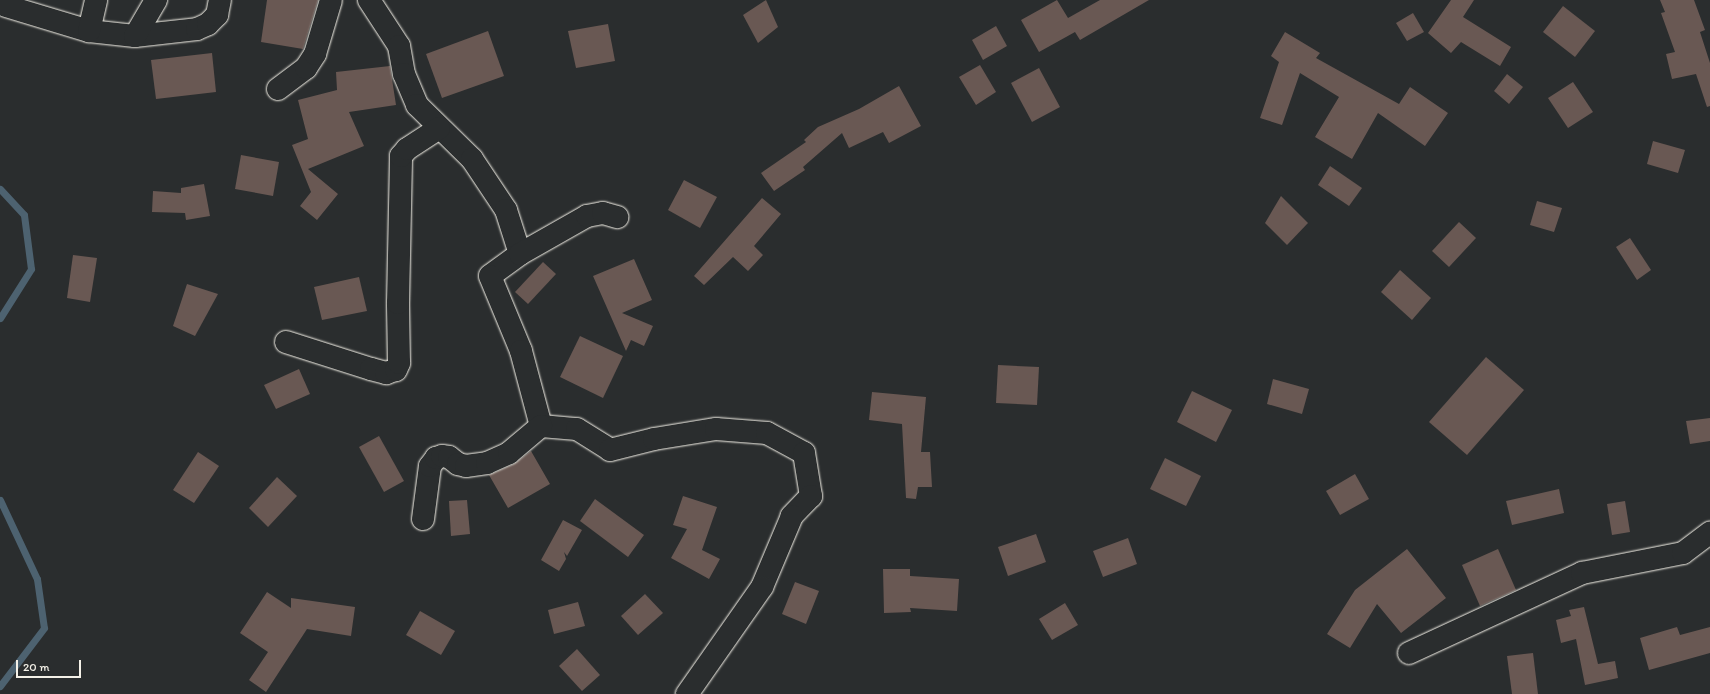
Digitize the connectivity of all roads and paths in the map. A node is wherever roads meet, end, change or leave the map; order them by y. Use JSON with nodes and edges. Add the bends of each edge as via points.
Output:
{"nodes":[{"id":1,"x":96,"y":0,"type":"edge"},
{"id":2,"x":156,"y":0,"type":"edge"},
{"id":3,"x":220,"y":0,"type":"edge"},
{"id":4,"x":331,"y":0,"type":"edge"},
{"id":5,"x":369,"y":0,"type":"edge"},
{"id":6,"x":6,"y":6,"type":"dead end"},
{"id":7,"x":89,"y":31,"type":"junction"},
{"id":8,"x":135,"y":36,"type":"junction"},
{"id":9,"x":278,"y":89,"type":"dead end"},
{"id":10,"x":438,"y":128,"type":"junction"},
{"id":11,"x":618,"y":217,"type":"dead end"},
{"id":12,"x":520,"y":254,"type":"junction"},
{"id":13,"x":286,"y":342,"type":"dead end"},
{"id":14,"x":541,"y":426,"type":"junction"},
{"id":15,"x":423,"y":519,"type":"dead end"},
{"id":16,"x":1710,"y":533,"type":"edge"},
{"id":17,"x":1409,"y":653,"type":"dead end"},
{"id":18,"x":687,"y":694,"type":"edge"}],
"edges":[{"from":1,"to":7,"type":"street"},
{"from":2,"to":8,"type":"street"},
{"from":3,"to":8,"type":"street","via":[[217,15],[208,24],[197,29]]},
{"from":4,"to":9,"type":"street","via":[[315,54],[306,68]]},
{"from":5,"to":10,"type":"street","via":[[399,46],[404,74],[417,105]]},
{"from":6,"to":7,"type":"street"},
{"from":7,"to":8,"type":"street"},
{"from":10,"to":12,"type":"street","via":[[472,159],[506,210]]},
{"from":10,"to":13,"type":"street","via":[[401,156],[399,363],[396,370],[386,373]]},
{"from":11,"to":12,"type":"street","via":[[603,213],[587,216]]},
{"from":12,"to":14,"type":"street","via":[[490,276],[521,350]]},
{"from":14,"to":15,"type":"street","via":[[509,453],[487,462],[466,466],[449,457],[436,458],[430,466]]},
{"from":14,"to":18,"type":"street","via":[[577,429],[610,450],[654,439],[716,429],[767,433],[804,453],[811,496],[792,516],[762,587]]},
{"from":16,"to":17,"type":"street","via":[[1682,553],[1582,573]]}]}
